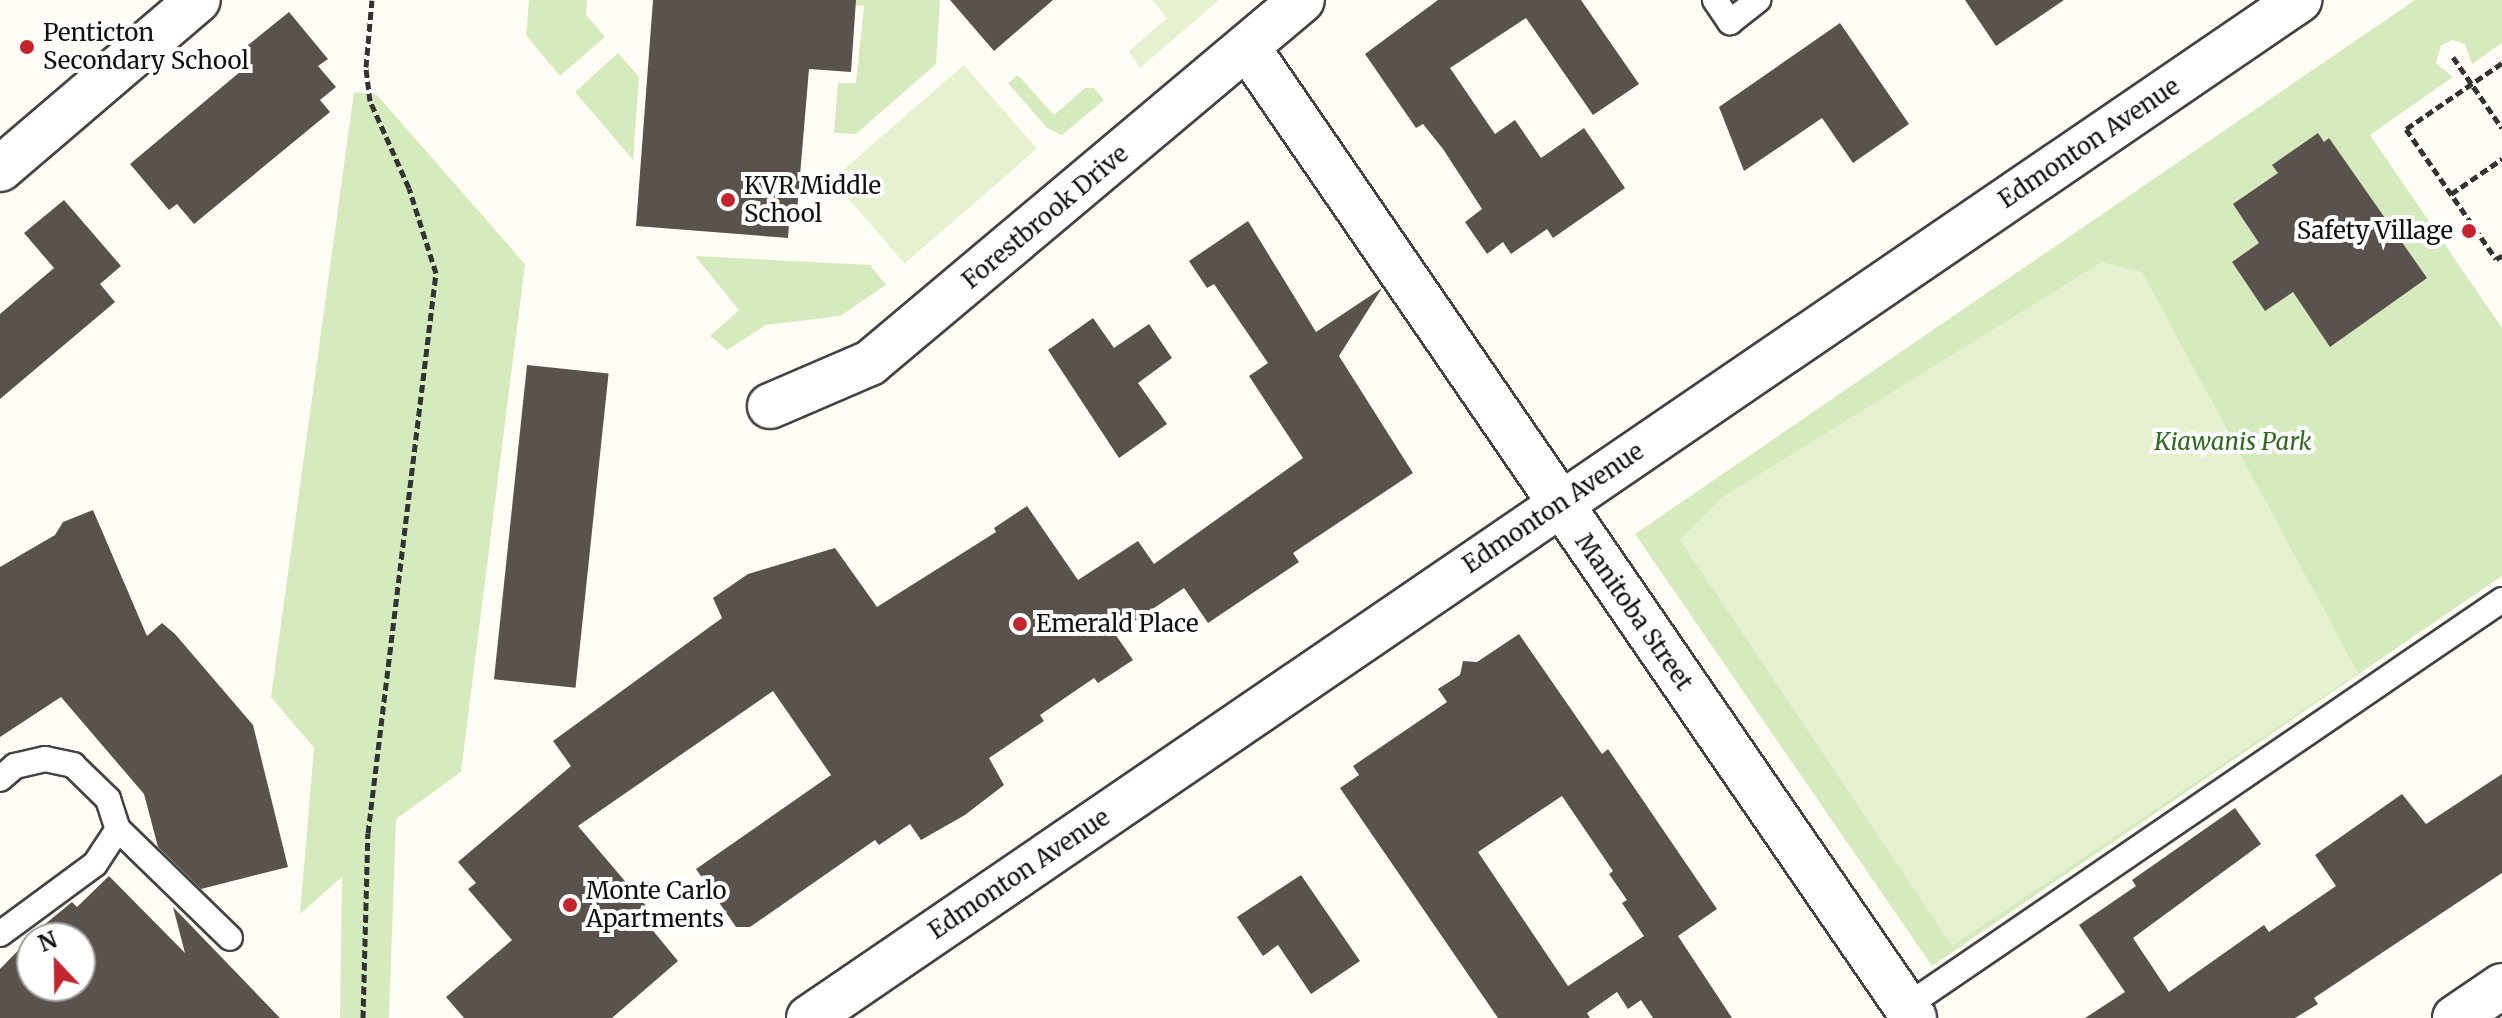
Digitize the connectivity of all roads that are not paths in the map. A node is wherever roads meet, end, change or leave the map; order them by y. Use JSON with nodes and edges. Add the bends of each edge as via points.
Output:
{"nodes":[{"id":1,"x":198,"y":0,"type":"edge"},
{"id":2,"x":1302,"y":0,"type":"edge"},
{"id":3,"x":1715,"y":0,"type":"edge"},
{"id":4,"x":1758,"y":0,"type":"edge"},
{"id":5,"x":2299,"y":0,"type":"edge"},
{"id":6,"x":1247,"y":47,"type":"junction"},
{"id":7,"x":0,"y":169,"type":"edge"},
{"id":8,"x":770,"y":406,"type":"dead end"},
{"id":9,"x":1559,"y":504,"type":"junction"},
{"id":10,"x":2502,"y":600,"type":"edge"},
{"id":11,"x":0,"y":779,"type":"edge"},
{"id":12,"x":118,"y":829,"type":"junction"},
{"id":13,"x":0,"y":934,"type":"edge"},
{"id":14,"x":230,"y":938,"type":"dead end"},
{"id":15,"x":2502,"y":986,"type":"edge"},
{"id":16,"x":1903,"y":1014,"type":"edge"},
{"id":17,"x":809,"y":1018,"type":"edge"},
{"id":18,"x":2455,"y":1018,"type":"edge"}],
"edges":[{"from":1,"to":7,"type":"street"},
{"from":2,"to":6,"type":"street","name":"Forestbrook Drive"},
{"from":3,"to":4,"type":"lane","via":[[1730,22]]},
{"from":5,"to":9,"type":"street","name":"Edmonton Avenue"},
{"from":6,"to":8,"type":"street","name":"Forestbrook Drive","via":[[870,363]]},
{"from":6,"to":9,"type":"street","name":"Manitoba Street"},
{"from":9,"to":16,"type":"street","name":"Manitoba Street"},
{"from":9,"to":17,"type":"street","name":"Edmonton Avenue"},
{"from":10,"to":16,"type":"lane"},
{"from":11,"to":12,"type":"lane","via":[[15,766],[45,759],[73,765],[108,799]]},
{"from":12,"to":13,"type":"lane","via":[[95,864]]},
{"from":12,"to":14,"type":"lane"},
{"from":15,"to":18,"type":"street"}]}
